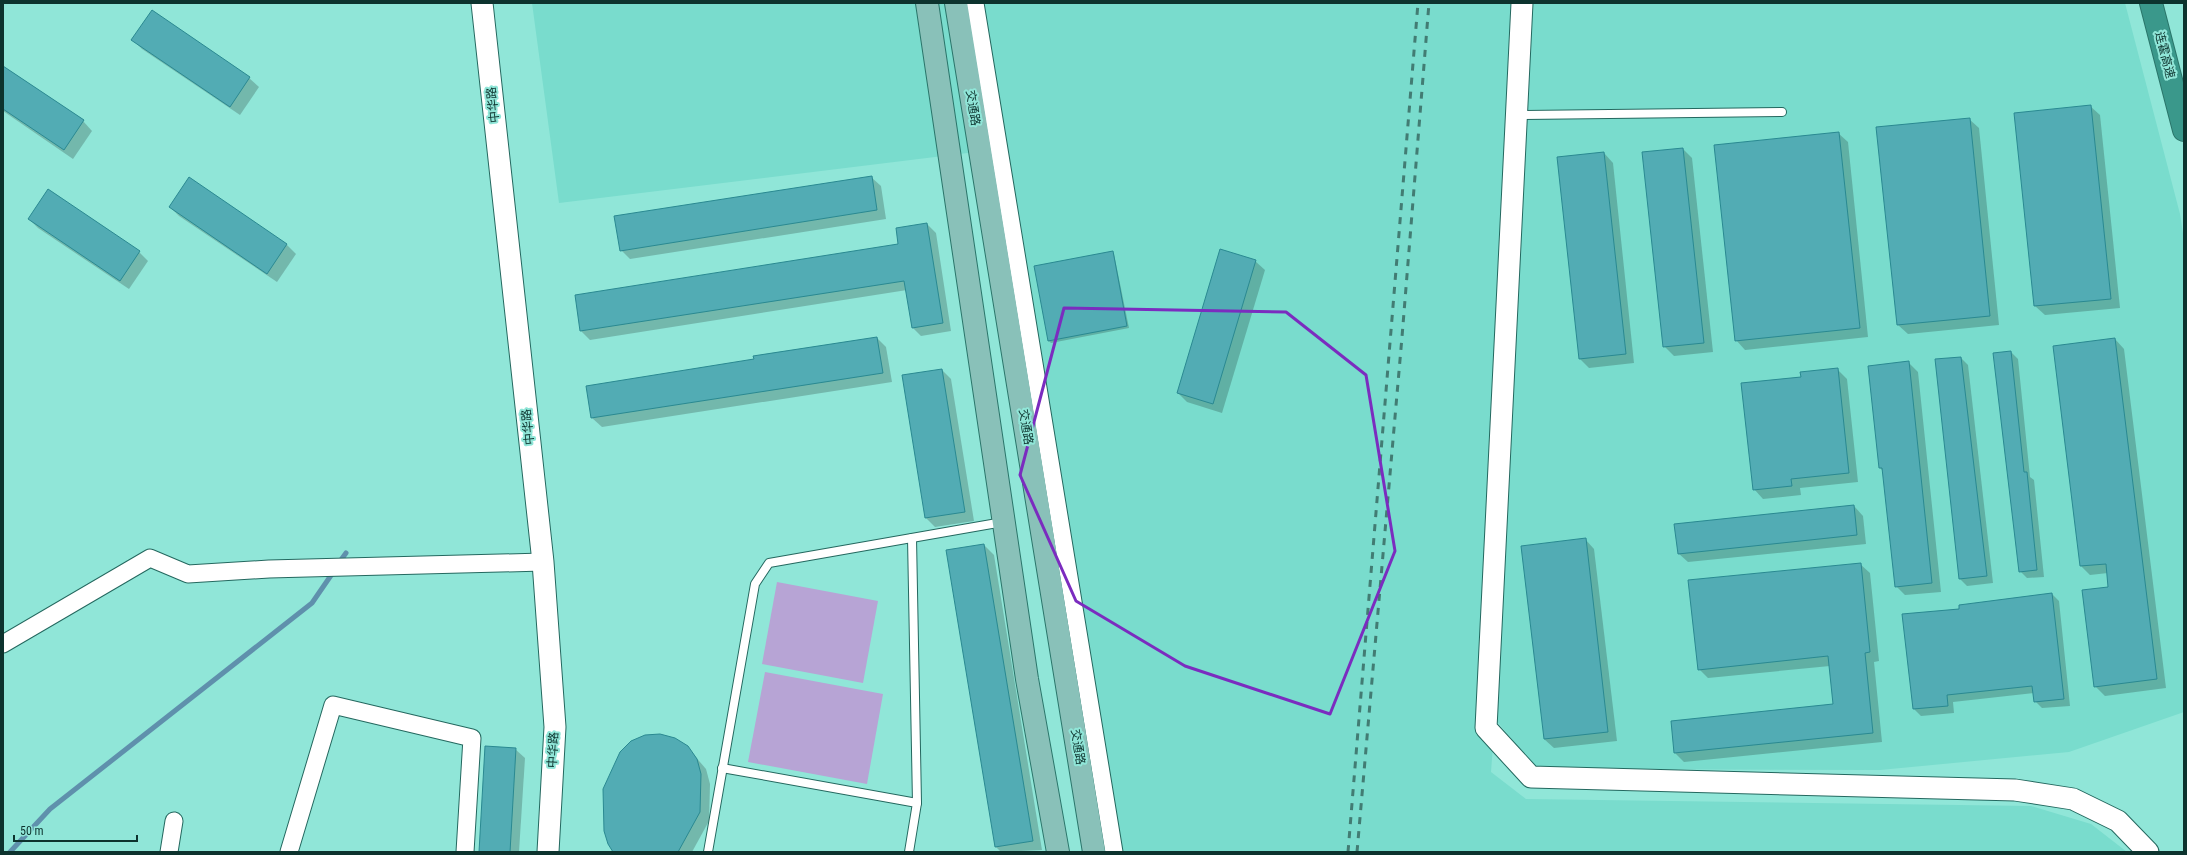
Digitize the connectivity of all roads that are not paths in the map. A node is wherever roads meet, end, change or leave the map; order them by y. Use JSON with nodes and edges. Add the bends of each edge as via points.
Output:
{"nodes":[{"id":1,"x":482,"y":3,"type":"edge"},
{"id":2,"x":926,"y":3,"type":"edge"},
{"id":3,"x":956,"y":3,"type":"edge"},
{"id":4,"x":975,"y":3,"type":"edge"},
{"id":5,"x":1522,"y":3,"type":"edge"},
{"id":6,"x":2151,"y":3,"type":"edge"},
{"id":7,"x":1782,"y":112,"type":"dead end"},
{"id":8,"x":1518,"y":114,"type":"junction"},
{"id":9,"x":2184,"y":130,"type":"edge"},
{"id":10,"x":1004,"y":521,"type":"junction"},
{"id":11,"x":912,"y":538,"type":"junction"},
{"id":12,"x":543,"y":562,"type":"junction"},
{"id":13,"x":3,"y":644,"type":"edge"},
{"id":14,"x":722,"y":768,"type":"junction"},
{"id":15,"x":917,"y":803,"type":"junction"},
{"id":16,"x":174,"y":821,"type":"dead end"},
{"id":17,"x":169,"y":852,"type":"edge"},
{"id":18,"x":289,"y":852,"type":"edge"},
{"id":19,"x":465,"y":852,"type":"edge"},
{"id":20,"x":548,"y":852,"type":"edge"},
{"id":21,"x":708,"y":852,"type":"edge"},
{"id":22,"x":909,"y":852,"type":"edge"},
{"id":23,"x":1058,"y":852,"type":"edge"},
{"id":24,"x":1094,"y":852,"type":"edge"},
{"id":25,"x":1114,"y":852,"type":"edge"},
{"id":26,"x":2148,"y":852,"type":"edge"}],
"edges":[{"from":1,"to":12,"type":"street","name":"中华路"},
{"from":2,"to":10,"type":"main road"},
{"from":3,"to":24,"type":"main road","name":"交通路"},
{"from":4,"to":25,"type":"street"},
{"from":5,"to":8,"type":"street"},
{"from":6,"to":9,"type":"highway","name":"连霍高速"},
{"from":7,"to":8,"type":"lane"},
{"from":8,"to":26,"type":"street","via":[[1486,728],[1530,777],[2015,790],[2073,799],[2118,821]]},
{"from":10,"to":11,"type":"lane"},
{"from":10,"to":23,"type":"main road","via":[[1027,679]]},
{"from":11,"to":14,"type":"lane","via":[[770,563],[755,584]]},
{"from":11,"to":15,"type":"lane"},
{"from":12,"to":13,"type":"street","via":[[188,574],[150,558]]},
{"from":12,"to":20,"type":"street","name":"中华路","via":[[554,727]]},
{"from":14,"to":15,"type":"lane"},
{"from":14,"to":21,"type":"lane"},
{"from":15,"to":22,"type":"lane"},
{"from":16,"to":17,"type":"street"},
{"from":18,"to":19,"type":"street","via":[[333,705],[472,738]]}]}
